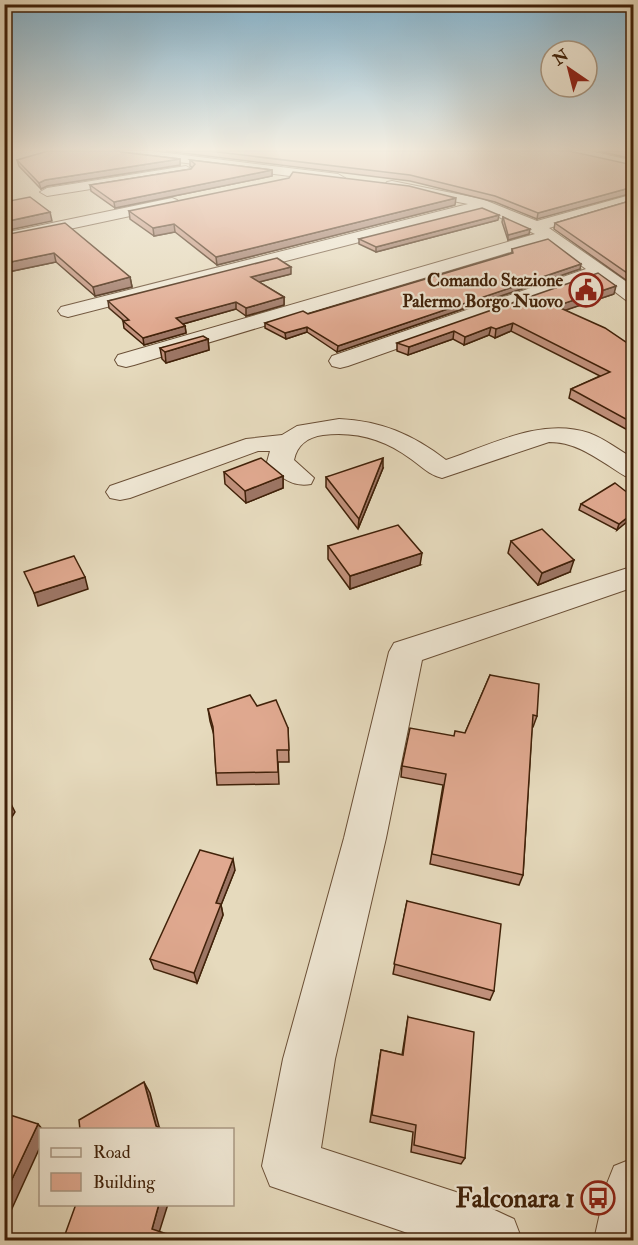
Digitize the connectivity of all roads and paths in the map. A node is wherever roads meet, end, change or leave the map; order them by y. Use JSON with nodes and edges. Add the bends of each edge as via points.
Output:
{"nodes":[{"id":1,"x":143,"y":209,"type":"edge"},
{"id":2,"x":466,"y":209,"type":"edge"},
{"id":3,"x":492,"y":209,"type":"edge"},
{"id":4,"x":599,"y":209,"type":"edge"},
{"id":5,"x":539,"y":229,"type":"junction"},
{"id":6,"x":4,"y":238,"type":"edge"},
{"id":7,"x":600,"y":271,"type":"junction"},
{"id":8,"x":354,"y":277,"type":"dead end"},
{"id":9,"x":633,"y":297,"type":"edge"},
{"id":10,"x":68,"y":311,"type":"dead end"},
{"id":11,"x":126,"y":360,"type":"dead end"},
{"id":12,"x":340,"y":361,"type":"dead end"},
{"id":13,"x":288,"y":442,"type":"junction"},
{"id":14,"x":633,"y":470,"type":"edge"},
{"id":15,"x":301,"y":478,"type":"dead end"},
{"id":16,"x":120,"y":492,"type":"dead end"},
{"id":17,"x":633,"y":576,"type":"edge"},
{"id":18,"x":493,"y":1240,"type":"edge"}],
"edges":[{"from":1,"to":6,"type":"street"},
{"from":2,"to":10,"type":"street"},
{"from":3,"to":5,"type":"street"},
{"from":4,"to":5,"type":"street"},
{"from":5,"to":7,"type":"street"},
{"from":5,"to":8,"type":"street"},
{"from":5,"to":11,"type":"street"},
{"from":7,"to":9,"type":"street"},
{"from":7,"to":12,"type":"street"},
{"from":13,"to":14,"type":"street","via":[[313,429],[364,429],[404,443],[442,470],[546,435],[563,434],[578,436]]},
{"from":13,"to":15,"type":"street","via":[[280,453],[280,462]]},
{"from":13,"to":16,"type":"street","via":[[255,444]]},
{"from":17,"to":18,"type":"street","via":[[406,652],[365,838],[309,1059],[290,1166],[456,1221]]}]}
